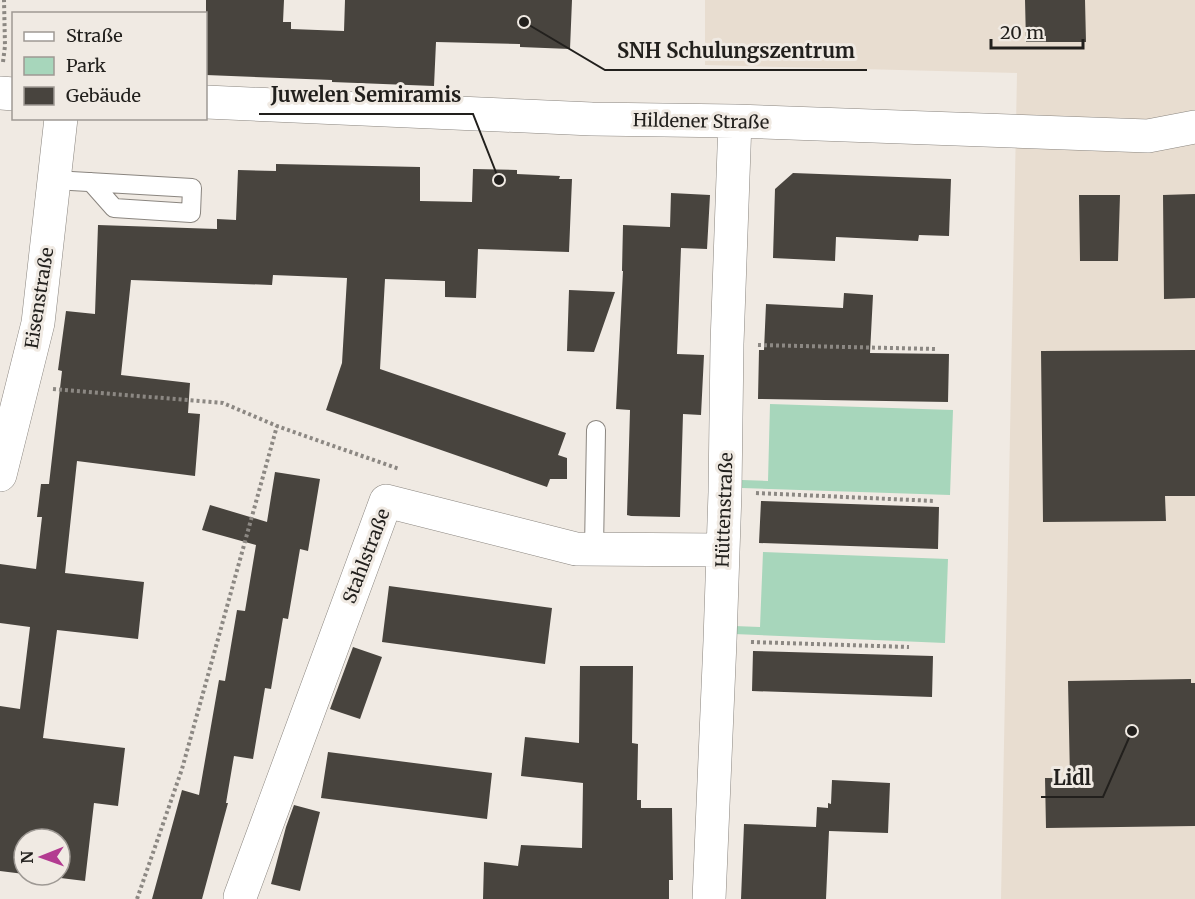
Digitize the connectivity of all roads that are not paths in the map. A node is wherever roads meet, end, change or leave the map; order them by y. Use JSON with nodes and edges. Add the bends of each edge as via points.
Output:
{"nodes":[{"id":1,"x":207,"y":102,"type":"edge"},
{"id":2,"x":61,"y":120,"type":"edge"},
{"id":3,"x":735,"y":121,"type":"junction"},
{"id":4,"x":1195,"y":128,"type":"edge"},
{"id":5,"x":54,"y":180,"type":"junction"},
{"id":6,"x":91,"y":182,"type":"junction"},
{"id":7,"x":596,"y":430,"type":"dead end"},
{"id":8,"x":0,"y":475,"type":"edge"},
{"id":9,"x":594,"y":549,"type":"junction"},
{"id":10,"x":722,"y":550,"type":"junction"},
{"id":11,"x":240,"y":897,"type":"dead end"},
{"id":12,"x":709,"y":899,"type":"edge"}],
"edges":[{"from":1,"to":3,"type":"street","name":"Hildener Straße","via":[[592,119]]},
{"from":2,"to":5,"type":"street","name":"Eisenstraße"},
{"from":3,"to":4,"type":"street","name":"Hildener Straße","via":[[1148,136]]},
{"from":3,"to":10,"type":"street","name":"Hüttenstraße"},
{"from":5,"to":6,"type":"lane"},
{"from":5,"to":8,"type":"street","name":"Eisenstraße","via":[[38,323]]},
{"from":6,"to":6,"type":"lane","via":[[192,188],[191,213],[114,208]]},
{"from":7,"to":9,"type":"lane"},
{"from":9,"to":10,"type":"street","name":"Stahlstraße"},
{"from":9,"to":11,"type":"street","name":"Stahlstraße","via":[[576,549],[386,501]]},
{"from":10,"to":12,"type":"street","name":"Hüttenstraße"}]}
